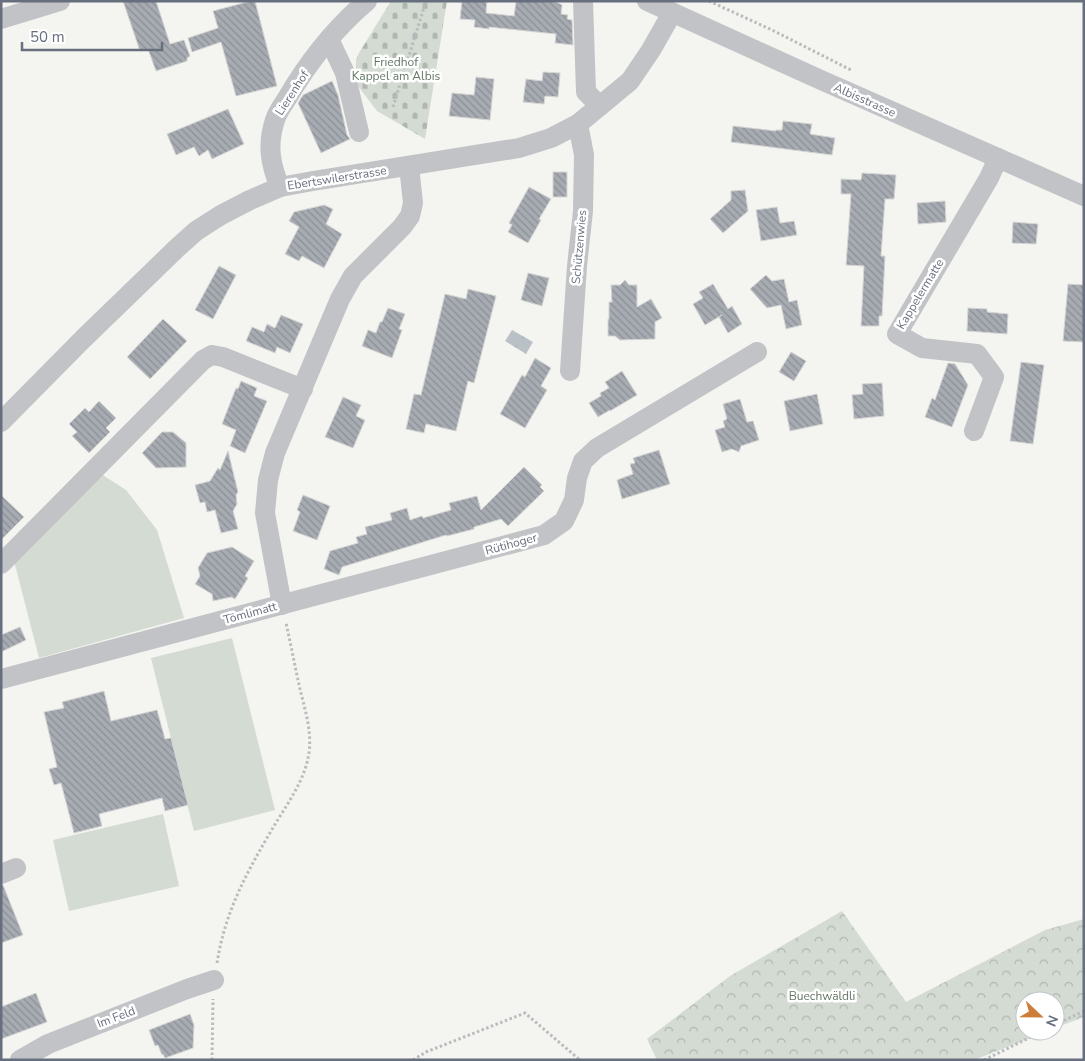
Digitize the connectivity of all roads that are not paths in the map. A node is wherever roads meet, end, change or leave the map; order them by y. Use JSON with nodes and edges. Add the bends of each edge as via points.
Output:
{"nodes":[{"id":1,"x":60,"y":1,"type":"edge"},
{"id":2,"x":583,"y":1,"type":"edge"},
{"id":3,"x":647,"y":1,"type":"edge"},
{"id":4,"x":355,"y":5,"type":"edge"},
{"id":5,"x":672,"y":13,"type":"junction"},
{"id":6,"x":1,"y":19,"type":"edge"},
{"id":7,"x":329,"y":39,"type":"junction"},
{"id":8,"x":600,"y":106,"type":"junction"},
{"id":9,"x":578,"y":124,"type":"junction"},
{"id":10,"x":359,"y":132,"type":"dead end"},
{"id":11,"x":998,"y":158,"type":"junction"},
{"id":12,"x":409,"y":166,"type":"junction"},
{"id":13,"x":280,"y":188,"type":"junction"},
{"id":14,"x":1084,"y":196,"type":"edge"},
{"id":15,"x":757,"y":352,"type":"dead end"},
{"id":16,"x":570,"y":371,"type":"dead end"},
{"id":17,"x":303,"y":389,"type":"junction"},
{"id":18,"x":1,"y":422,"type":"edge"},
{"id":19,"x":974,"y":431,"type":"dead end"},
{"id":20,"x":1,"y":564,"type":"edge"},
{"id":21,"x":282,"y":605,"type":"junction"},
{"id":22,"x":1,"y":679,"type":"edge"},
{"id":23,"x":214,"y":980,"type":"road end"},
{"id":24,"x":20,"y":1060,"type":"edge"}],
"edges":[{"from":1,"to":6,"type":"street"},
{"from":2,"to":8,"type":"street","via":[[586,92]]},
{"from":3,"to":5,"type":"street","name":"Albisstrasse"},
{"from":4,"to":7,"type":"street","name":"Lierenhof"},
{"from":5,"to":8,"type":"street","name":"Ebertswilerstrasse","via":[[630,81]]},
{"from":5,"to":11,"type":"street","name":"Albisstrasse"},
{"from":7,"to":10,"type":"street","via":[[345,73]]},
{"from":7,"to":13,"type":"street","name":"Lierenhof","via":[[275,118],[270,142],[271,162]]},
{"from":8,"to":9,"type":"street","name":"Ebertswilerstrasse"},
{"from":9,"to":12,"type":"street","name":"Ebertswilerstrasse","via":[[551,138],[519,148]]},
{"from":9,"to":16,"type":"street","name":"Schützenwies","via":[[584,155],[583,211]]},
{"from":11,"to":14,"type":"street","name":"Albisstrasse"},
{"from":11,"to":19,"type":"street","name":"Kappelermatte","via":[[897,334],[922,348],[977,354],[994,377]]},
{"from":12,"to":13,"type":"street","name":"Ebertswilerstrasse"},
{"from":12,"to":17,"type":"street","name":"Tömlimatt","via":[[413,203],[410,216],[353,276],[340,299]]},
{"from":13,"to":18,"type":"street","name":"Ebertswilerstrasse","via":[[250,200],[196,231]]},
{"from":15,"to":21,"type":"street","name":"Rütihoger","via":[[597,448],[583,461],[574,500],[564,522],[544,535]]},
{"from":17,"to":20,"type":"street","via":[[223,357],[212,355],[202,360]]},
{"from":17,"to":21,"type":"street","name":"Tömlimatt","via":[[276,453],[267,489],[265,513]]},
{"from":21,"to":22,"type":"street","name":"Tömlimatt"},
{"from":23,"to":24,"type":"street","name":"Im Feld","via":[[48,1044]]}]}
